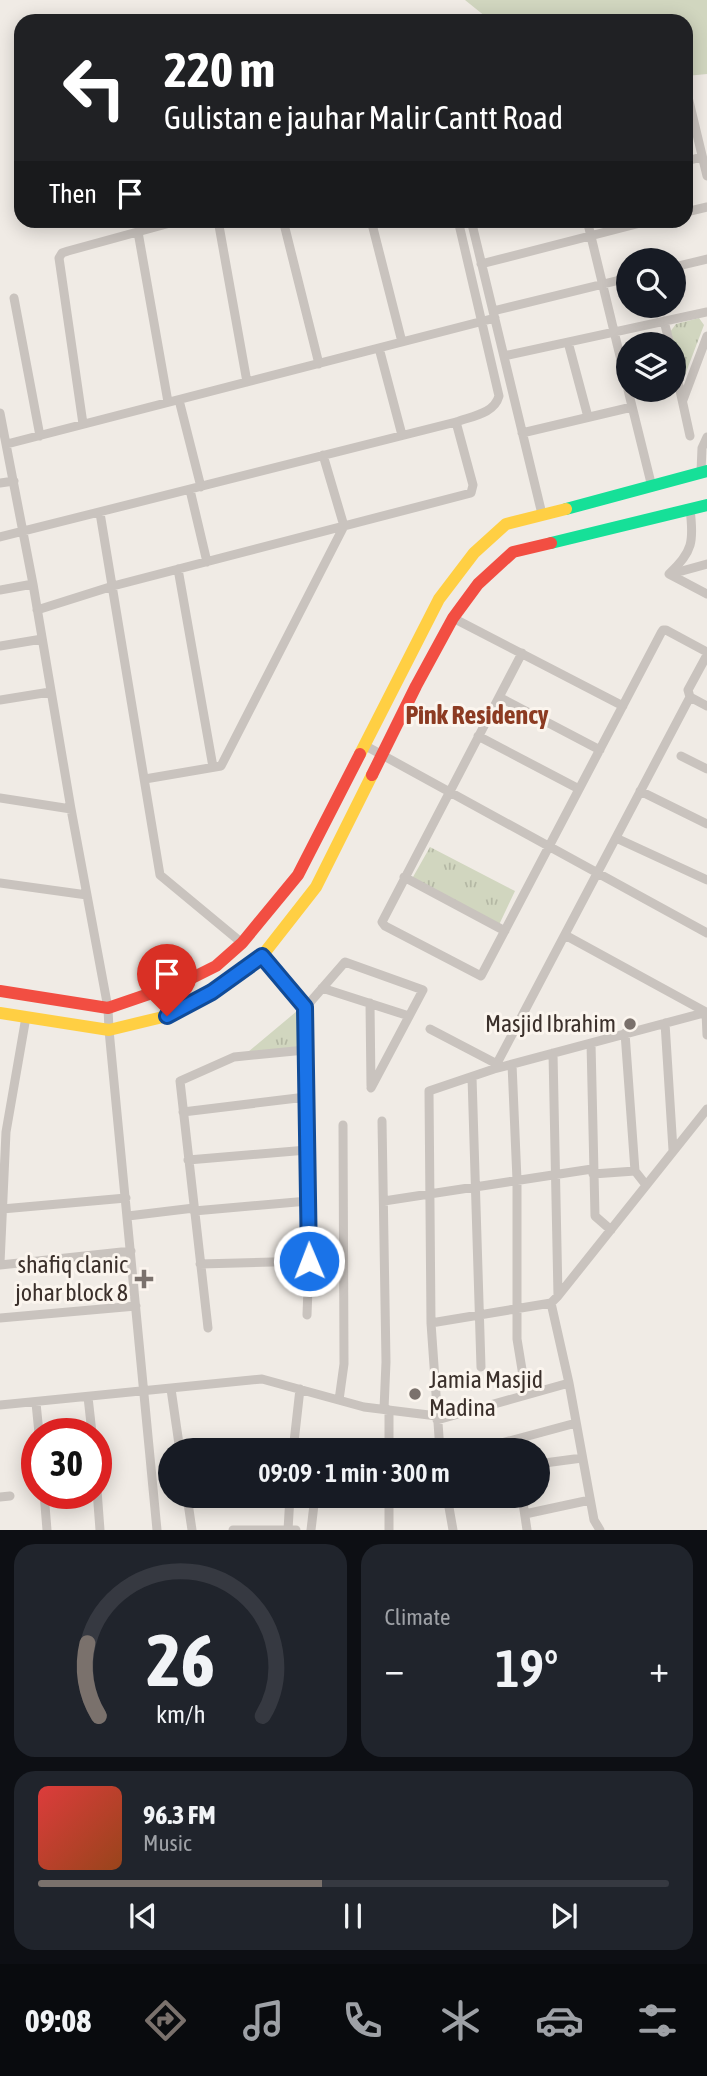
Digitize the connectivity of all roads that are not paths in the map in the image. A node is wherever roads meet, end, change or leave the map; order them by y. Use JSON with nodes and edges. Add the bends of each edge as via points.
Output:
{"nodes":[{"id":1,"x":693,"y":118,"type":"edge"},
{"id":2,"x":702,"y":157,"type":"junction"},
{"id":3,"x":693,"y":159,"type":"edge"},
{"id":4,"x":707,"y":176,"type":"edge"},
{"id":5,"x":152,"y":228,"type":"edge"},
{"id":6,"x":220,"y":228,"type":"edge"},
{"id":7,"x":285,"y":228,"type":"edge"},
{"id":8,"x":373,"y":228,"type":"edge"},
{"id":9,"x":460,"y":228,"type":"edge"},
{"id":10,"x":473,"y":228,"type":"edge"},
{"id":11,"x":589,"y":228,"type":"edge"},
{"id":12,"x":619,"y":228,"type":"edge"},
{"id":13,"x":138,"y":232,"type":"junction"},
{"id":14,"x":590,"y":235,"type":"junction"},
{"id":15,"x":707,"y":259,"type":"edge"},
{"id":16,"x":481,"y":264,"type":"junction"},
{"id":17,"x":686,"y":264,"type":"edge"},
{"id":18,"x":616,"y":281,"type":"edge"},
{"id":19,"x":603,"y":284,"type":"junction"},
{"id":20,"x":14,"y":298,"type":"dead end"},
{"id":21,"x":707,"y":312,"type":"edge"},
{"id":22,"x":494,"y":314,"type":"junction"},
{"id":23,"x":482,"y":321,"type":"junction"},
{"id":24,"x":664,"y":321,"type":"junction"},
{"id":25,"x":615,"y":332,"type":"junction"},
{"id":26,"x":667,"y":332,"type":"edge"},
{"id":27,"x":616,"y":336,"type":"edge"},
{"id":28,"x":707,"y":336,"type":"edge"},
{"id":29,"x":402,"y":342,"type":"junction"},
{"id":30,"x":568,"y":342,"type":"junction"},
{"id":31,"x":379,"y":348,"type":"junction"},
{"id":32,"x":504,"y":356,"type":"junction"},
{"id":33,"x":319,"y":364,"type":"junction"},
{"id":34,"x":247,"y":382,"type":"junction"},
{"id":35,"x":686,"y":392,"type":"edge"},
{"id":36,"x":179,"y":400,"type":"junction"},
{"id":37,"x":168,"y":402,"type":"junction"},
{"id":38,"x":631,"y":402,"type":"edge"},
{"id":39,"x":683,"y":402,"type":"edge"},
{"id":40,"x":632,"y":407,"type":"junction"},
{"id":41,"x":0,"y":413,"type":"edge"},
{"id":42,"x":588,"y":417,"type":"junction"},
{"id":43,"x":456,"y":422,"type":"junction"},
{"id":44,"x":83,"y":424,"type":"junction"},
{"id":45,"x":522,"y":433,"type":"junction"},
{"id":46,"x":402,"y":435,"type":"junction"},
{"id":47,"x":40,"y":436,"type":"junction"},
{"id":48,"x":690,"y":436,"type":"dead end"},
{"id":49,"x":707,"y":436,"type":"edge"},
{"id":50,"x":7,"y":444,"type":"junction"},
{"id":51,"x":323,"y":455,"type":"junction"},
{"id":52,"x":704,"y":471,"type":"edge"},
{"id":53,"x":13,"y":481,"type":"junction"},
{"id":54,"x":0,"y":483,"type":"edge"},
{"id":55,"x":201,"y":487,"type":"junction"},
{"id":56,"x":652,"y":487,"type":"junction"},
{"id":57,"x":190,"y":489,"type":"junction"},
{"id":58,"x":707,"y":505,"type":"edge"},
{"id":59,"x":690,"y":509,"type":"junction"},
{"id":60,"x":100,"y":513,"type":"junction"},
{"id":61,"x":541,"y":514,"type":"junction"},
{"id":62,"x":344,"y":526,"type":"junction"},
{"id":63,"x":22,"y":533,"type":"junction"},
{"id":64,"x":0,"y":537,"type":"edge"},
{"id":65,"x":207,"y":562,"type":"junction"},
{"id":66,"x":707,"y":564,"type":"edge"},
{"id":67,"x":178,"y":569,"type":"junction"},
{"id":68,"x":669,"y":574,"type":"junction"},
{"id":69,"x":33,"y":584,"type":"junction"},
{"id":70,"x":113,"y":586,"type":"junction"},
{"id":71,"x":0,"y":590,"type":"edge"},
{"id":72,"x":707,"y":594,"type":"edge"},
{"id":73,"x":37,"y":610,"type":"junction"},
{"id":74,"x":453,"y":618,"type":"junction"},
{"id":75,"x":42,"y":639,"type":"junction"},
{"id":76,"x":0,"y":646,"type":"edge"},
{"id":77,"x":522,"y":653,"type":"junction"},
{"id":78,"x":707,"y":653,"type":"edge"},
{"id":79,"x":50,"y":692,"type":"junction"},
{"id":80,"x":499,"y":697,"type":"junction"},
{"id":81,"x":690,"y":697,"type":"junction"},
{"id":82,"x":0,"y":700,"type":"edge"},
{"id":83,"x":623,"y":706,"type":"junction"},
{"id":84,"x":707,"y":706,"type":"edge"},
{"id":85,"x":478,"y":736,"type":"junction"},
{"id":86,"x":364,"y":745,"type":"junction"},
{"id":87,"x":600,"y":750,"type":"junction"},
{"id":88,"x":382,"y":755,"type":"junction"},
{"id":89,"x":681,"y":756,"type":"dead end"},
{"id":90,"x":213,"y":767,"type":"junction"},
{"id":91,"x":707,"y":769,"type":"edge"},
{"id":92,"x":145,"y":779,"type":"junction"},
{"id":93,"x":579,"y":789,"type":"junction"},
{"id":94,"x":449,"y":792,"type":"junction"},
{"id":95,"x":640,"y":792,"type":"junction"},
{"id":96,"x":0,"y":798,"type":"edge"},
{"id":97,"x":71,"y":809,"type":"junction"},
{"id":98,"x":707,"y":824,"type":"edge"},
{"id":99,"x":616,"y":838,"type":"junction"},
{"id":100,"x":549,"y":847,"type":"junction"},
{"id":101,"x":598,"y":873,"type":"junction"},
{"id":102,"x":404,"y":877,"type":"junction"},
{"id":103,"x":707,"y":880,"type":"edge"},
{"id":104,"x":0,"y":883,"type":"edge"},
{"id":105,"x":87,"y":895,"type":"junction"},
{"id":106,"x":506,"y":931,"type":"junction"},
{"id":107,"x":707,"y":933,"type":"edge"},
{"id":108,"x":565,"y":935,"type":"junction"},
{"id":109,"x":242,"y":943,"type":"junction"},
{"id":110,"x":262,"y":956,"type":"junction"},
{"id":111,"x":322,"y":988,"type":"junction"},
{"id":112,"x":0,"y":991,"type":"edge"},
{"id":113,"x":370,"y":1003,"type":"junction"},
{"id":114,"x":305,"y":1007,"type":"junction"},
{"id":115,"x":108,"y":1008,"type":"junction"},
{"id":116,"x":706,"y":1012,"type":"edge"},
{"id":117,"x":0,"y":1013,"type":"edge"},
{"id":118,"x":409,"y":1016,"type":"junction"},
{"id":119,"x":26,"y":1017,"type":"junction"},
{"id":120,"x":665,"y":1023,"type":"junction"},
{"id":121,"x":430,"y":1029,"type":"dead end"},
{"id":122,"x":109,"y":1030,"type":"junction"},
{"id":123,"x":625,"y":1033,"type":"junction"},
{"id":124,"x":707,"y":1035,"type":"edge"},
{"id":125,"x":591,"y":1043,"type":"junction"},
{"id":126,"x":305,"y":1050,"type":"junction"},
{"id":127,"x":553,"y":1053,"type":"junction"},
{"id":128,"x":512,"y":1064,"type":"junction"},
{"id":129,"x":496,"y":1066,"type":"junction"},
{"id":130,"x":472,"y":1077,"type":"junction"},
{"id":131,"x":306,"y":1097,"type":"junction"},
{"id":132,"x":707,"y":1109,"type":"edge"},
{"id":133,"x":183,"y":1112,"type":"junction"},
{"id":134,"x":382,"y":1121,"type":"dead end"},
{"id":135,"x":343,"y":1125,"type":"dead end"},
{"id":136,"x":3,"y":1132,"type":"edge"},
{"id":137,"x":307,"y":1150,"type":"junction"},
{"id":138,"x":673,"y":1150,"type":"junction"},
{"id":139,"x":188,"y":1160,"type":"junction"},
{"id":140,"x":593,"y":1171,"type":"junction"},
{"id":141,"x":635,"y":1171,"type":"junction"},
{"id":142,"x":556,"y":1174,"type":"junction"},
{"id":143,"x":517,"y":1180,"type":"junction"},
{"id":144,"x":646,"y":1185,"type":"junction"},
{"id":145,"x":477,"y":1186,"type":"junction"},
{"id":146,"x":430,"y":1194,"type":"junction"},
{"id":147,"x":126,"y":1198,"type":"junction"},
{"id":148,"x":308,"y":1201,"type":"junction"},
{"id":149,"x":384,"y":1201,"type":"junction"},
{"id":150,"x":2,"y":1209,"type":"junction"},
{"id":151,"x":194,"y":1209,"type":"junction"},
{"id":152,"x":128,"y":1216,"type":"junction"},
{"id":153,"x":611,"y":1230,"type":"junction"},
{"id":154,"x":131,"y":1251,"type":"junction"},
{"id":155,"x":309,"y":1261,"type":"junction"},
{"id":156,"x":0,"y":1264,"type":"edge"},
{"id":157,"x":200,"y":1264,"type":"junction"},
{"id":158,"x":554,"y":1300,"type":"junction"},
{"id":159,"x":136,"y":1306,"type":"junction"},
{"id":160,"x":517,"y":1308,"type":"junction"},
{"id":161,"x":307,"y":1315,"type":"dead end"},
{"id":162,"x":479,"y":1315,"type":"junction"},
{"id":163,"x":0,"y":1318,"type":"edge"},
{"id":164,"x":431,"y":1323,"type":"junction"},
{"id":165,"x":208,"y":1328,"type":"dead end"},
{"id":166,"x":481,"y":1367,"type":"dead end"},
{"id":167,"x":569,"y":1383,"type":"junction"},
{"id":168,"x":171,"y":1389,"type":"junction"},
{"id":169,"x":300,"y":1389,"type":"junction"},
{"id":170,"x":143,"y":1391,"type":"junction"},
{"id":171,"x":526,"y":1394,"type":"junction"},
{"id":172,"x":88,"y":1397,"type":"junction"},
{"id":173,"x":339,"y":1400,"type":"junction"},
{"id":174,"x":36,"y":1403,"type":"junction"},
{"id":175,"x":0,"y":1405,"type":"edge"},
{"id":176,"x":386,"y":1410,"type":"junction"},
{"id":177,"x":37,"y":1418,"type":"edge"},
{"id":178,"x":90,"y":1418,"type":"edge"},
{"id":179,"x":437,"y":1418,"type":"junction"},
{"id":180,"x":576,"y":1423,"type":"junction"},
{"id":181,"x":178,"y":1438,"type":"edge"},
{"id":182,"x":294,"y":1438,"type":"edge"},
{"id":183,"x":388,"y":1438,"type":"edge"},
{"id":184,"x":439,"y":1438,"type":"edge"},
{"id":185,"x":520,"y":1438,"type":"edge"},
{"id":186,"x":582,"y":1458,"type":"junction"},
{"id":187,"x":550,"y":1462,"type":"edge"},
{"id":188,"x":590,"y":1500,"type":"junction"},
{"id":189,"x":189,"y":1508,"type":"edge"},
{"id":190,"x":289,"y":1508,"type":"edge"},
{"id":191,"x":313,"y":1508,"type":"edge"},
{"id":192,"x":389,"y":1508,"type":"edge"},
{"id":193,"x":449,"y":1508,"type":"edge"},
{"id":194,"x":524,"y":1508,"type":"edge"},
{"id":195,"x":45,"y":1509,"type":"edge"},
{"id":196,"x":98,"y":1509,"type":"edge"},
{"id":197,"x":525,"y":1514,"type":"junction"},
{"id":198,"x":47,"y":1530,"type":"edge"},
{"id":199,"x":100,"y":1530,"type":"edge"},
{"id":200,"x":157,"y":1530,"type":"edge"},
{"id":201,"x":192,"y":1530,"type":"edge"},
{"id":202,"x":233,"y":1530,"type":"edge"},
{"id":203,"x":288,"y":1530,"type":"edge"},
{"id":204,"x":296,"y":1530,"type":"edge"},
{"id":205,"x":311,"y":1530,"type":"edge"},
{"id":206,"x":389,"y":1530,"type":"edge"},
{"id":207,"x":453,"y":1530,"type":"edge"},
{"id":208,"x":527,"y":1530,"type":"edge"},
{"id":209,"x":600,"y":1530,"type":"edge"}],
"edges":[{"from":1,"to":2,"type":"street"},
{"from":2,"to":3,"type":"street"},
{"from":2,"to":4,"type":"street"},
{"from":5,"to":13,"type":"street"},
{"from":6,"to":34,"type":"street"},
{"from":7,"to":33,"type":"street"},
{"from":8,"to":29,"type":"street"},
{"from":9,"to":23,"type":"street"},
{"from":10,"to":16,"type":"street"},
{"from":11,"to":14,"type":"street"},
{"from":12,"to":14,"type":"street"},
{"from":13,"to":37,"type":"street"},
{"from":13,"to":44,"type":"street","via":[[68,251],[59,258]]},
{"from":14,"to":16,"type":"street"},
{"from":14,"to":19,"type":"street"},
{"from":15,"to":17,"type":"street"},
{"from":16,"to":22,"type":"street"},
{"from":18,"to":19,"type":"street"},
{"from":19,"to":22,"type":"street"},
{"from":19,"to":25,"type":"street"},
{"from":20,"to":47,"type":"street"},
{"from":21,"to":24,"type":"street"},
{"from":22,"to":23,"type":"street"},
{"from":22,"to":32,"type":"street"},
{"from":23,"to":29,"type":"street"},
{"from":23,"to":43,"type":"street","via":[[497,404]]},
{"from":24,"to":25,"type":"street"},
{"from":24,"to":26,"type":"street"},
{"from":25,"to":27,"type":"street"},
{"from":25,"to":30,"type":"street"},
{"from":28,"to":35,"type":"street"},
{"from":29,"to":31,"type":"street"},
{"from":30,"to":32,"type":"street"},
{"from":30,"to":42,"type":"street"},
{"from":31,"to":33,"type":"street"},
{"from":31,"to":46,"type":"street"},
{"from":32,"to":45,"type":"street"},
{"from":33,"to":34,"type":"street"},
{"from":34,"to":36,"type":"street"},
{"from":36,"to":37,"type":"street"},
{"from":36,"to":55,"type":"street"},
{"from":37,"to":44,"type":"street"},
{"from":38,"to":40,"type":"street"},
{"from":39,"to":48,"type":"street"},
{"from":40,"to":42,"type":"street"},
{"from":40,"to":56,"type":"street"},
{"from":41,"to":50,"type":"street"},
{"from":42,"to":45,"type":"street"},
{"from":43,"to":46,"type":"street"},
{"from":43,"to":62,"type":"street","via":[[473,485],[471,493]]},
{"from":44,"to":47,"type":"street"},
{"from":45,"to":61,"type":"street"},
{"from":46,"to":51,"type":"street"},
{"from":47,"to":50,"type":"street"},
{"from":49,"to":52,"type":"street","via":[[702,449]]},
{"from":50,"to":53,"type":"street"},
{"from":51,"to":55,"type":"street"},
{"from":51,"to":62,"type":"street"},
{"from":52,"to":56,"type":"main road"},
{"from":53,"to":54,"type":"street"},
{"from":53,"to":63,"type":"street"},
{"from":55,"to":57,"type":"street"},
{"from":56,"to":61,"type":"main road"},
{"from":57,"to":60,"type":"street"},
{"from":57,"to":65,"type":"street"},
{"from":58,"to":59,"type":"main road"},
{"from":59,"to":68,"type":"street","via":[[691,546],[683,562]]},
{"from":59,"to":74,"type":"main road","via":[[513,552],[478,583]]},
{"from":60,"to":63,"type":"street"},
{"from":60,"to":70,"type":"street"},
{"from":61,"to":86,"type":"main road","via":[[506,524],[467,562],[439,599]]},
{"from":62,"to":65,"type":"street"},
{"from":62,"to":90,"type":"street","via":[[220,766]]},
{"from":63,"to":64,"type":"street"},
{"from":63,"to":69,"type":"street"},
{"from":65,"to":67,"type":"street"},
{"from":66,"to":68,"type":"street"},
{"from":67,"to":70,"type":"street"},
{"from":67,"to":90,"type":"street"},
{"from":68,"to":72,"type":"street"},
{"from":69,"to":71,"type":"street"},
{"from":69,"to":73,"type":"street"},
{"from":70,"to":73,"type":"street"},
{"from":70,"to":92,"type":"street"},
{"from":73,"to":75,"type":"street"},
{"from":74,"to":77,"type":"street"},
{"from":74,"to":88,"type":"main road"},
{"from":75,"to":76,"type":"street"},
{"from":75,"to":79,"type":"street"},
{"from":77,"to":80,"type":"street"},
{"from":77,"to":83,"type":"street"},
{"from":78,"to":81,"type":"street","via":[[688,690]]},
{"from":78,"to":83,"type":"street","via":[[663,630]]},
{"from":79,"to":82,"type":"street"},
{"from":79,"to":97,"type":"street"},
{"from":80,"to":85,"type":"street"},
{"from":80,"to":87,"type":"street"},
{"from":81,"to":84,"type":"street"},
{"from":81,"to":95,"type":"street"},
{"from":83,"to":87,"type":"street"},
{"from":85,"to":93,"type":"street"},
{"from":85,"to":94,"type":"street"},
{"from":86,"to":88,"type":"street"},
{"from":86,"to":109,"type":"main road","via":[[298,875]]},
{"from":87,"to":93,"type":"street"},
{"from":88,"to":94,"type":"street"},
{"from":88,"to":110,"type":"main road","via":[[316,887]]},
{"from":89,"to":91,"type":"street"},
{"from":90,"to":92,"type":"street"},
{"from":92,"to":109,"type":"street","via":[[160,875]]},
{"from":93,"to":100,"type":"street"},
{"from":94,"to":100,"type":"street"},
{"from":94,"to":102,"type":"street"},
{"from":95,"to":98,"type":"street"},
{"from":95,"to":99,"type":"street"},
{"from":96,"to":97,"type":"street"},
{"from":97,"to":105,"type":"street"},
{"from":99,"to":101,"type":"street"},
{"from":99,"to":103,"type":"street"},
{"from":100,"to":101,"type":"street"},
{"from":100,"to":106,"type":"street"},
{"from":101,"to":107,"type":"street"},
{"from":101,"to":108,"type":"street"},
{"from":102,"to":106,"type":"street"},
{"from":102,"to":106,"type":"street","via":[[383,918],[385,926],[481,976]]},
{"from":104,"to":105,"type":"street"},
{"from":105,"to":115,"type":"street"},
{"from":108,"to":116,"type":"street"},
{"from":108,"to":129,"type":"street"},
{"from":109,"to":115,"type":"main road","via":[[216,966],[184,982]]},
{"from":110,"to":114,"type":"street"},
{"from":110,"to":122,"type":"main road","via":[[212,992],[167,1016]]},
{"from":111,"to":113,"type":"street"},
{"from":111,"to":114,"type":"street"},
{"from":111,"to":118,"type":"street","via":[[345,962],[423,990]]},
{"from":112,"to":115,"type":"main road"},
{"from":113,"to":118,"type":"street"},
{"from":113,"to":118,"type":"street","via":[[370,1088]]},
{"from":114,"to":126,"type":"street"},
{"from":115,"to":122,"type":"street"},
{"from":116,"to":120,"type":"street"},
{"from":116,"to":124,"type":"street"},
{"from":117,"to":119,"type":"main road"},
{"from":119,"to":122,"type":"main road"},
{"from":119,"to":136,"type":"street"},
{"from":120,"to":123,"type":"street"},
{"from":120,"to":138,"type":"street"},
{"from":121,"to":129,"type":"street"},
{"from":122,"to":147,"type":"street"},
{"from":123,"to":125,"type":"street"},
{"from":123,"to":141,"type":"street"},
{"from":125,"to":127,"type":"street"},
{"from":125,"to":140,"type":"street"},
{"from":126,"to":131,"type":"street"},
{"from":126,"to":133,"type":"street","via":[[234,1057],[180,1081]]},
{"from":127,"to":128,"type":"street"},
{"from":127,"to":142,"type":"street"},
{"from":128,"to":129,"type":"street"},
{"from":128,"to":143,"type":"street"},
{"from":129,"to":130,"type":"street"},
{"from":130,"to":145,"type":"street"},
{"from":130,"to":146,"type":"street","via":[[429,1091]]},
{"from":131,"to":133,"type":"street"},
{"from":131,"to":137,"type":"street"},
{"from":132,"to":138,"type":"street"},
{"from":133,"to":139,"type":"street"},
{"from":134,"to":149,"type":"street"},
{"from":135,"to":173,"type":"street","via":[[344,1364]]},
{"from":136,"to":150,"type":"street"},
{"from":137,"to":139,"type":"street"},
{"from":137,"to":148,"type":"street"},
{"from":138,"to":144,"type":"street"},
{"from":139,"to":151,"type":"street"},
{"from":140,"to":141,"type":"street"},
{"from":140,"to":142,"type":"street"},
{"from":140,"to":153,"type":"street","via":[[595,1216]]},
{"from":141,"to":144,"type":"street"},
{"from":142,"to":143,"type":"street"},
{"from":142,"to":158,"type":"street"},
{"from":143,"to":145,"type":"street"},
{"from":143,"to":160,"type":"street"},
{"from":144,"to":153,"type":"street"},
{"from":145,"to":146,"type":"street"},
{"from":145,"to":162,"type":"street"},
{"from":146,"to":149,"type":"street"},
{"from":146,"to":164,"type":"street"},
{"from":147,"to":150,"type":"street"},
{"from":147,"to":152,"type":"street"},
{"from":148,"to":151,"type":"street"},
{"from":148,"to":155,"type":"street"},
{"from":149,"to":176,"type":"street"},
{"from":150,"to":156,"type":"street"},
{"from":151,"to":152,"type":"street"},
{"from":151,"to":157,"type":"street"},
{"from":152,"to":154,"type":"street"},
{"from":153,"to":158,"type":"street"},
{"from":154,"to":156,"type":"street"},
{"from":154,"to":159,"type":"street"},
{"from":155,"to":157,"type":"street"},
{"from":155,"to":161,"type":"street"},
{"from":157,"to":165,"type":"street"},
{"from":158,"to":160,"type":"street"},
{"from":158,"to":167,"type":"street"},
{"from":159,"to":163,"type":"street"},
{"from":159,"to":170,"type":"street"},
{"from":160,"to":162,"type":"street"},
{"from":160,"to":171,"type":"street"},
{"from":162,"to":164,"type":"street"},
{"from":162,"to":166,"type":"street"},
{"from":164,"to":179,"type":"street"},
{"from":167,"to":171,"type":"street"},
{"from":167,"to":180,"type":"street"},
{"from":168,"to":169,"type":"street","via":[[262,1379]]},
{"from":168,"to":170,"type":"street"},
{"from":168,"to":181,"type":"street"},
{"from":169,"to":173,"type":"street"},
{"from":169,"to":182,"type":"street"},
{"from":170,"to":172,"type":"street"},
{"from":170,"to":200,"type":"street"},
{"from":171,"to":179,"type":"street"},
{"from":172,"to":174,"type":"street"},
{"from":172,"to":178,"type":"street"},
{"from":173,"to":176,"type":"street"},
{"from":174,"to":175,"type":"street"},
{"from":174,"to":177,"type":"street"},
{"from":176,"to":179,"type":"street"},
{"from":176,"to":183,"type":"street"},
{"from":179,"to":184,"type":"street"},
{"from":180,"to":185,"type":"street"},
{"from":180,"to":186,"type":"street"},
{"from":186,"to":187,"type":"street"},
{"from":186,"to":188,"type":"street"},
{"from":188,"to":197,"type":"street"},
{"from":188,"to":209,"type":"street"},
{"from":189,"to":201,"type":"street"},
{"from":190,"to":203,"type":"street"},
{"from":191,"to":205,"type":"street"},
{"from":192,"to":206,"type":"street"},
{"from":193,"to":207,"type":"street"},
{"from":194,"to":197,"type":"street"},
{"from":195,"to":198,"type":"street"},
{"from":196,"to":199,"type":"street"},
{"from":197,"to":208,"type":"street"},
{"from":202,"to":203,"type":"street"},
{"from":203,"to":204,"type":"street"}]}
